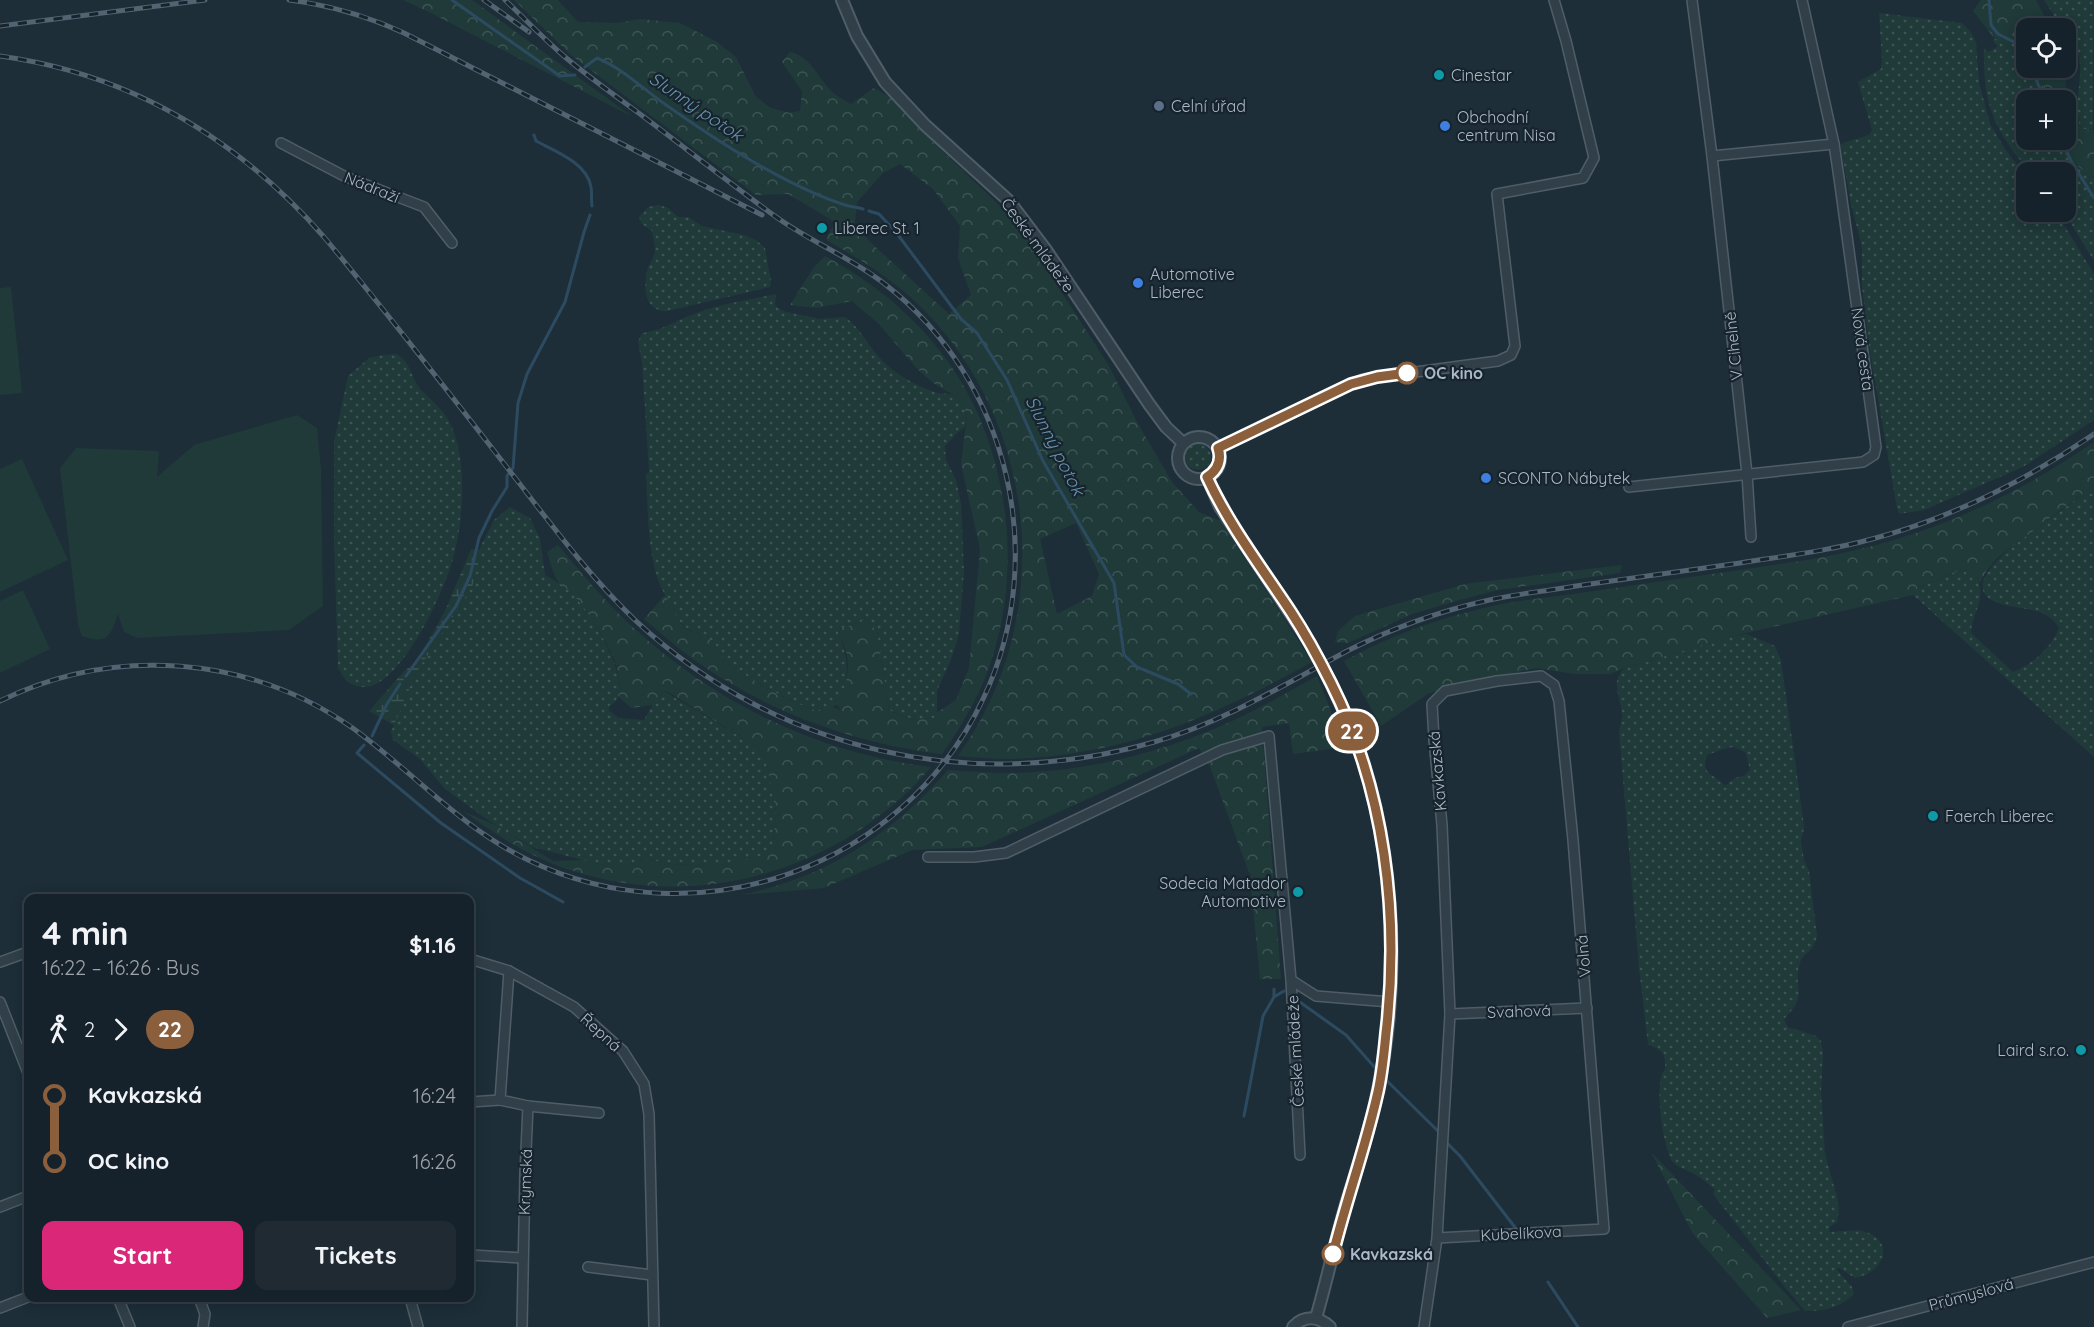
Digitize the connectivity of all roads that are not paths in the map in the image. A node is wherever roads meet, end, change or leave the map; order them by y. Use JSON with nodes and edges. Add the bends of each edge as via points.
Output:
{"nodes":[{"id":1,"x":842,"y":0,"type":"edge"},
{"id":2,"x":1554,"y":0,"type":"edge"},
{"id":3,"x":1692,"y":0,"type":"edge"},
{"id":4,"x":1802,"y":0,"type":"edge"},
{"id":5,"x":281,"y":143,"type":"dead end"},
{"id":6,"x":1834,"y":144,"type":"junction"},
{"id":7,"x":1712,"y":156,"type":"junction"},
{"id":8,"x":452,"y":243,"type":"dead end"},
{"id":9,"x":1183,"y":443,"type":"junction"},
{"id":10,"x":1218,"y":448,"type":"junction"},
{"id":11,"x":1747,"y":474,"type":"junction"},
{"id":12,"x":1207,"y":477,"type":"junction"},
{"id":13,"x":1629,"y":487,"type":"dead end"},
{"id":14,"x":1751,"y":537,"type":"dead end"},
{"id":15,"x":1554,"y":685,"type":"joint"},
{"id":16,"x":928,"y":856,"type":"dead end"},
{"id":17,"x":24,"y":953,"type":"edge"},
{"id":18,"x":474,"y":960,"type":"edge"},
{"id":19,"x":0,"y":962,"type":"edge"},
{"id":20,"x":509,"y":971,"type":"junction"},
{"id":21,"x":1291,"y":980,"type":"junction"},
{"id":22,"x":0,"y":1002,"type":"edge"},
{"id":23,"x":1390,"y":1002,"type":"junction"},
{"id":24,"x":1587,"y":1008,"type":"junction"},
{"id":25,"x":1450,"y":1014,"type":"junction"},
{"id":26,"x":24,"y":1063,"type":"edge"},
{"id":27,"x":500,"y":1100,"type":"junction"},
{"id":28,"x":474,"y":1102,"type":"edge"},
{"id":29,"x":528,"y":1106,"type":"junction"},
{"id":30,"x":599,"y":1113,"type":"dead end"},
{"id":31,"x":1300,"y":1155,"type":"dead end"},
{"id":32,"x":24,"y":1198,"type":"edge"},
{"id":33,"x":0,"y":1207,"type":"edge"},
{"id":34,"x":1604,"y":1229,"type":"joint"},
{"id":35,"x":1437,"y":1238,"type":"junction"},
{"id":36,"x":474,"y":1256,"type":"edge"},
{"id":37,"x":523,"y":1258,"type":"junction"},
{"id":38,"x":2094,"y":1262,"type":"edge"},
{"id":39,"x":588,"y":1267,"type":"dead end"},
{"id":40,"x":652,"y":1275,"type":"junction"},
{"id":41,"x":24,"y":1299,"type":"edge"},
{"id":42,"x":120,"y":1302,"type":"edge"},
{"id":43,"x":200,"y":1302,"type":"edge"},
{"id":44,"x":411,"y":1302,"type":"edge"},
{"id":45,"x":0,"y":1308,"type":"edge"},
{"id":46,"x":1316,"y":1318,"type":"junction"},
{"id":47,"x":130,"y":1327,"type":"edge"},
{"id":48,"x":203,"y":1327,"type":"edge"},
{"id":49,"x":418,"y":1327,"type":"edge"},
{"id":50,"x":522,"y":1327,"type":"edge"},
{"id":51,"x":654,"y":1327,"type":"edge"},
{"id":52,"x":1293,"y":1327,"type":"edge"},
{"id":53,"x":1330,"y":1327,"type":"edge"},
{"id":54,"x":1424,"y":1327,"type":"edge"},
{"id":55,"x":1848,"y":1327,"type":"edge"}],
"edges":[{"from":1,"to":9,"type":"street","name":"České mládeže","via":[[856,36],[885,82],[925,125],[1009,201],[1149,404]]},
{"from":2,"to":10,"type":"street","via":[[1594,158],[1583,178],[1497,194],[1515,346],[1511,355],[1498,361],[1364,380]]},
{"from":3,"to":7,"type":"street","name":"V Cihelně"},
{"from":4,"to":6,"type":"street","name":"Nová cesta"},
{"from":5,"to":8,"type":"street","name":"Nádraží","via":[[346,177],[424,207]]},
{"from":6,"to":7,"type":"street"},
{"from":6,"to":11,"type":"street","name":"Nová cesta","via":[[1876,447],[1874,455],[1863,462]]},
{"from":7,"to":11,"type":"street","name":"V Cihelně"},
{"from":9,"to":10,"type":"street","via":[[1203,437]]},
{"from":9,"to":12,"type":"street","via":[[1178,456],[1181,470],[1193,478]]},
{"from":10,"to":12,"type":"street","via":[[1219,465]]},
{"from":11,"to":13,"type":"street","name":"Nová cesta"},
{"from":11,"to":14,"type":"street","name":"V Cihelně"},
{"from":12,"to":23,"type":"street","bridge":true,"via":[[1220,507],[1310,643],[1354,735],[1369,783],[1387,874]]},
{"from":15,"to":24,"type":"street","name":"Volná","via":[[1559,700],[1574,840]]},
{"from":15,"to":25,"type":"street","name":"Kavkazská","via":[[1541,676],[1497,681],[1445,691],[1432,705],[1442,825]]},
{"from":16,"to":21,"type":"street","via":[[1005,853],[1222,750],[1269,736]]},
{"from":17,"to":19,"type":"street"},
{"from":18,"to":20,"type":"street","name":"Řepná"},
{"from":20,"to":27,"type":"street"},
{"from":20,"to":40,"type":"street","name":"Řepná","via":[[574,1007],[623,1051],[644,1084],[649,1114]]},
{"from":21,"to":23,"type":"street","name":"České mládeže","via":[[1316,996]]},
{"from":21,"to":31,"type":"street","name":"České mládeže"},
{"from":22,"to":26,"type":"street"},
{"from":23,"to":46,"type":"street","via":[[1379,1087]]},
{"from":24,"to":25,"type":"street","name":"Svahová"},
{"from":24,"to":34,"type":"street","name":"Volná"},
{"from":25,"to":35,"type":"street","name":"Kavkazská"},
{"from":27,"to":28,"type":"street"},
{"from":27,"to":29,"type":"street"},
{"from":29,"to":30,"type":"street"},
{"from":29,"to":37,"type":"street","name":"Krymská"},
{"from":32,"to":33,"type":"street"},
{"from":34,"to":35,"type":"street","name":"Kubelíkova"},
{"from":35,"to":54,"type":"street","name":"Kavkazská"},
{"from":36,"to":37,"type":"street"},
{"from":37,"to":50,"type":"street","name":"Krymská"},
{"from":38,"to":55,"type":"street","name":"Průmyslová"},
{"from":39,"to":40,"type":"street"},
{"from":40,"to":51,"type":"street","name":"Řepná"},
{"from":41,"to":45,"type":"street"},
{"from":42,"to":47,"type":"street"},
{"from":43,"to":48,"type":"street","via":[[205,1314]]},
{"from":44,"to":49,"type":"street"},
{"from":46,"to":52,"type":"street","via":[[1304,1319]]},
{"from":46,"to":53,"type":"street"}]}
